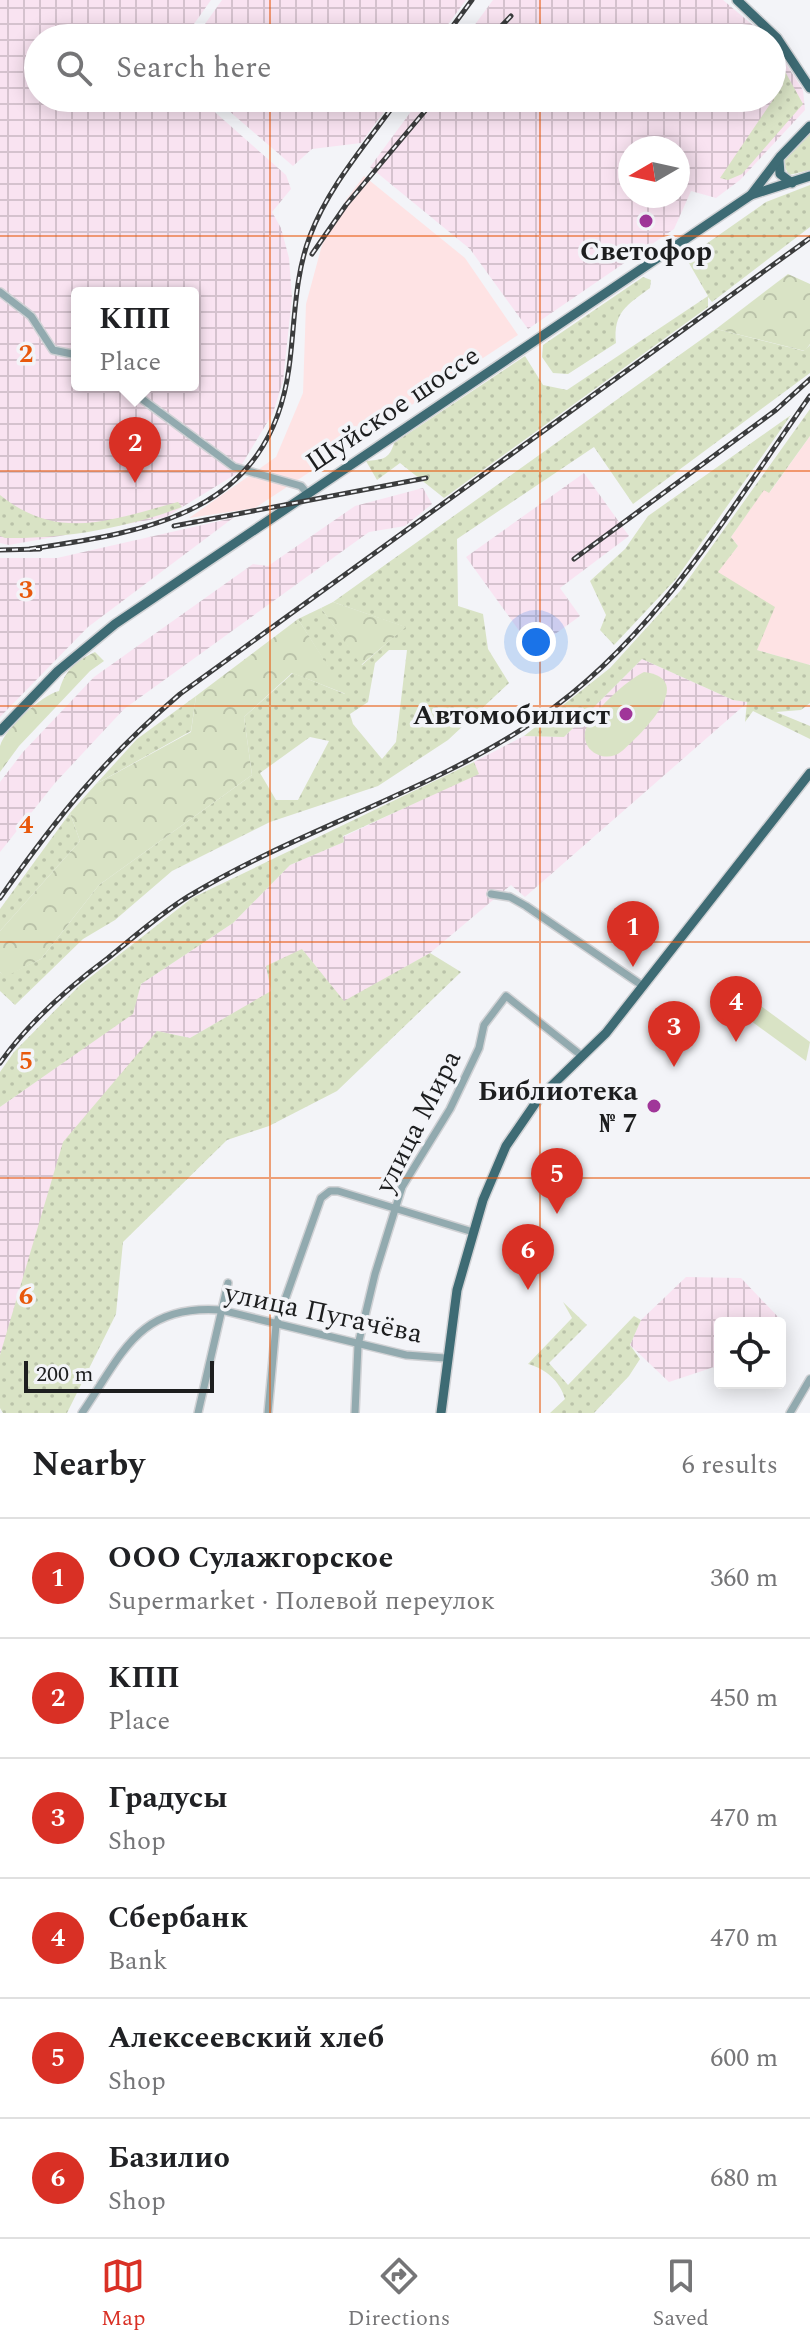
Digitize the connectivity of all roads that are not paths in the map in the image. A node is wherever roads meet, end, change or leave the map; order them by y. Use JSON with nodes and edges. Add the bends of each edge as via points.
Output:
{"nodes":[{"id":1,"x":737,"y":0,"type":"edge"},
{"id":2,"x":762,"y":24,"type":"edge"},
{"id":3,"x":786,"y":52,"type":"edge"},
{"id":4,"x":810,"y":88,"type":"edge"},
{"id":5,"x":810,"y":126,"type":"edge"},
{"id":6,"x":780,"y":157,"type":"junction"},
{"id":7,"x":810,"y":176,"type":"edge"},
{"id":8,"x":792,"y":183,"type":"junction"},
{"id":9,"x":751,"y":195,"type":"junction"},
{"id":10,"x":0,"y":292,"type":"edge"},
{"id":11,"x":71,"y":354,"type":"edge"},
{"id":12,"x":131,"y":391,"type":"edge"},
{"id":13,"x":306,"y":492,"type":"junction"},
{"id":14,"x":0,"y":731,"type":"edge"},
{"id":15,"x":810,"y":773,"type":"edge"},
{"id":16,"x":491,"y":894,"type":"dead end"},
{"id":17,"x":643,"y":986,"type":"junction"},
{"id":18,"x":582,"y":1056,"type":"junction"},
{"id":19,"x":397,"y":1208,"type":"junction"},
{"id":20,"x":473,"y":1232,"type":"junction"},
{"id":21,"x":228,"y":1283,"type":"dead end"},
{"id":22,"x":221,"y":1310,"type":"junction"},
{"id":23,"x":276,"y":1325,"type":"junction"},
{"id":24,"x":358,"y":1345,"type":"junction"},
{"id":25,"x":445,"y":1358,"type":"junction"},
{"id":26,"x":810,"y":1379,"type":"edge"},
{"id":27,"x":82,"y":1413,"type":"edge"},
{"id":28,"x":198,"y":1413,"type":"edge"},
{"id":29,"x":268,"y":1413,"type":"edge"},
{"id":30,"x":355,"y":1413,"type":"edge"},
{"id":31,"x":441,"y":1413,"type":"edge"},
{"id":32,"x":790,"y":1413,"type":"edge"}],
"edges":[{"from":1,"to":2,"type":"main road"},
{"from":3,"to":4,"type":"main road"},
{"from":5,"to":6,"type":"main road","name":"Шуйское шоссе"},
{"from":6,"to":8,"type":"main road","via":[[780,174]]},
{"from":6,"to":9,"type":"main road","name":"Шуйское шоссе"},
{"from":7,"to":8,"type":"main road"},
{"from":8,"to":9,"type":"main road"},
{"from":9,"to":13,"type":"main road","name":"Шуйское шоссе"},
{"from":10,"to":11,"type":"street","via":[[31,316],[53,350]]},
{"from":12,"to":13,"type":"street","via":[[234,467],[301,486]]},
{"from":13,"to":14,"type":"main road","name":"Шуйское шоссе","via":[[85,647]]},
{"from":15,"to":17,"type":"main road"},
{"from":16,"to":17,"type":"street","via":[[526,906]]},
{"from":17,"to":18,"type":"main road"},
{"from":18,"to":19,"type":"street","name":"улица Мира","via":[[506,996],[484,1025],[479,1048],[450,1109],[415,1164]]},
{"from":18,"to":20,"type":"main road","via":[[539,1098],[506,1146]]},
{"from":19,"to":20,"type":"street"},
{"from":19,"to":23,"type":"street","via":[[330,1191],[317,1205]]},
{"from":19,"to":24,"type":"street","name":"улица Мира"},
{"from":20,"to":25,"type":"main road"},
{"from":21,"to":22,"type":"street"},
{"from":22,"to":23,"type":"street","name":"улица Пугачёва"},
{"from":22,"to":27,"type":"street","name":"улица Пугачёва","via":[[194,1308],[156,1318],[127,1348]]},
{"from":22,"to":28,"type":"street"},
{"from":23,"to":24,"type":"street","name":"улица Пугачёва"},
{"from":23,"to":29,"type":"street"},
{"from":24,"to":25,"type":"street","name":"улица Пугачёва"},
{"from":24,"to":30,"type":"street","name":"улица Мира"},
{"from":25,"to":31,"type":"main road"},
{"from":26,"to":32,"type":"street"}]}
